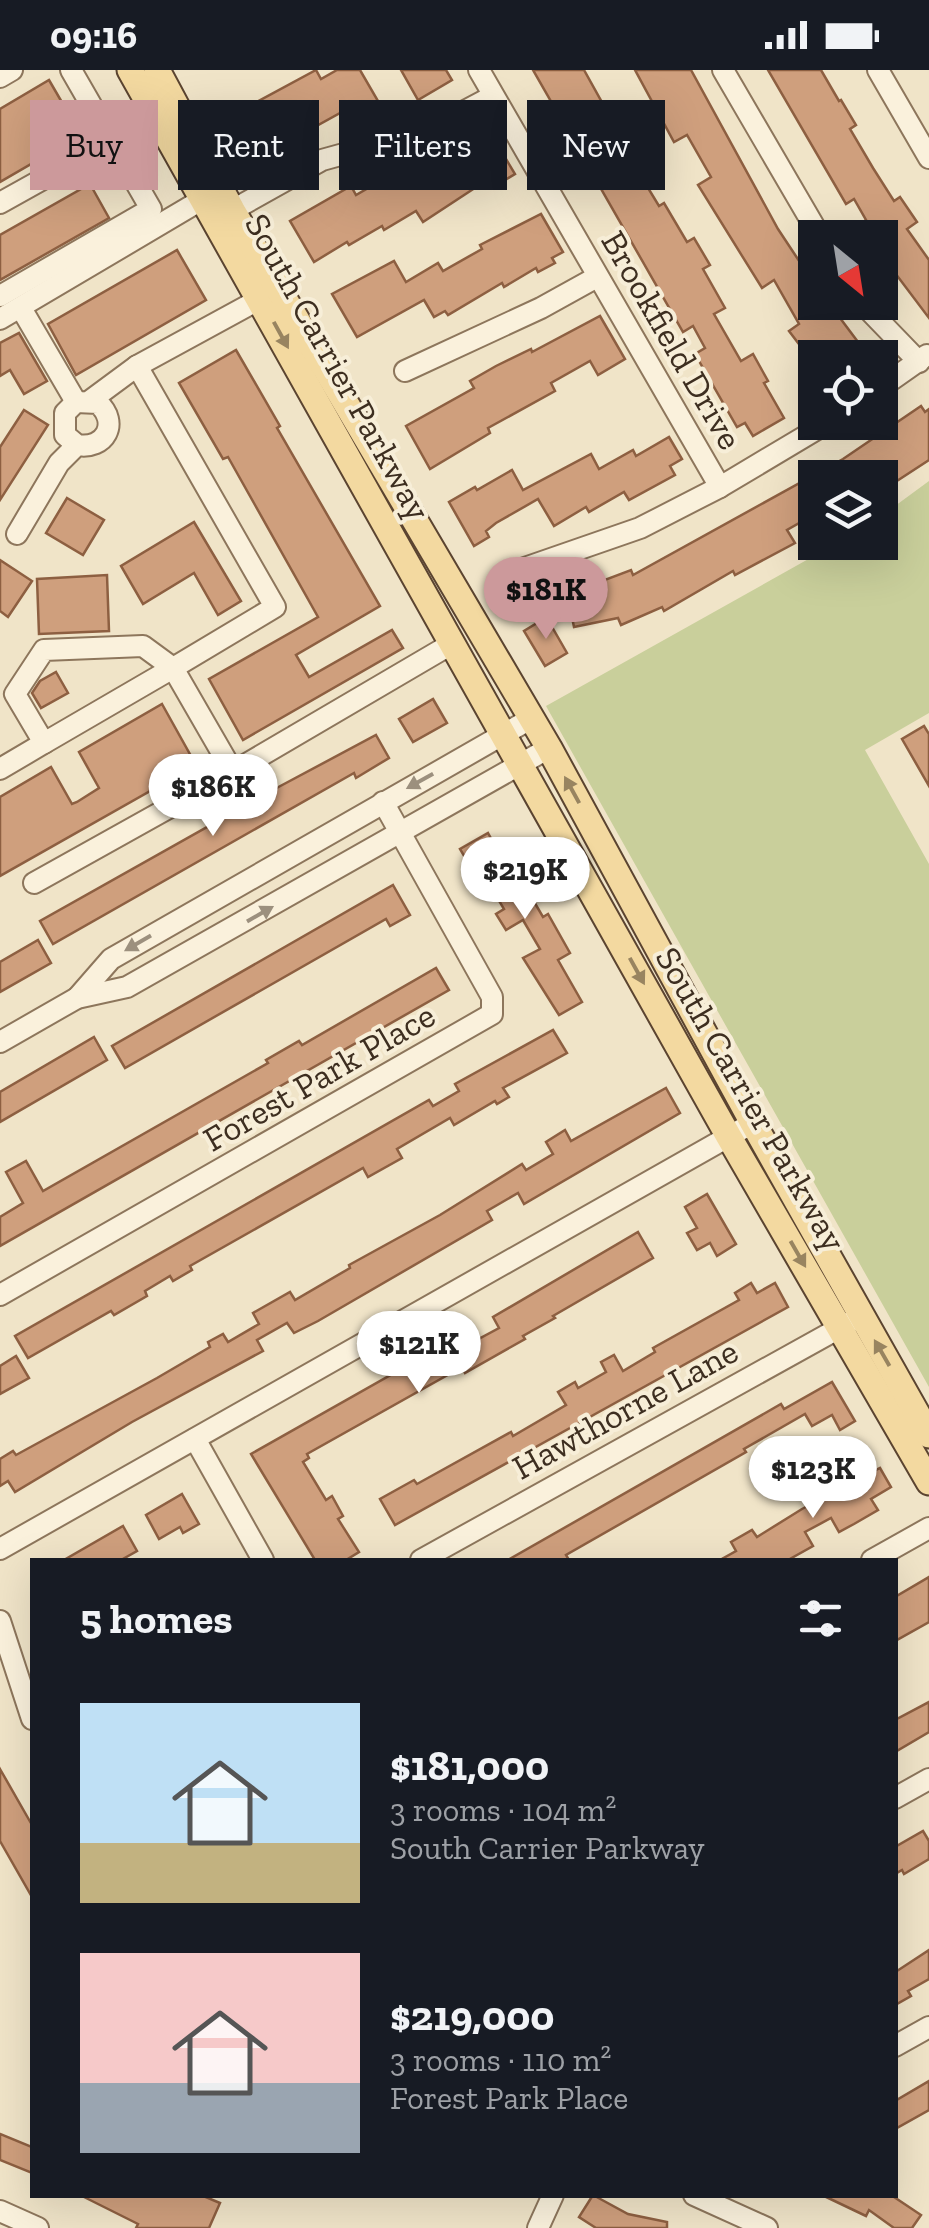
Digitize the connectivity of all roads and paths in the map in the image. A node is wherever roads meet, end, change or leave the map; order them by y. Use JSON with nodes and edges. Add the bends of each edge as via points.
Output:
{"nodes":[{"id":1,"x":12,"y":70,"type":"edge"},
{"id":2,"x":71,"y":70,"type":"edge"},
{"id":3,"x":130,"y":70,"type":"edge"},
{"id":4,"x":157,"y":70,"type":"edge"},
{"id":5,"x":480,"y":70,"type":"edge"},
{"id":6,"x":723,"y":70,"type":"edge"},
{"id":7,"x":878,"y":70,"type":"edge"},
{"id":8,"x":0,"y":77,"type":"edge"},
{"id":9,"x":493,"y":96,"type":"junction"},
{"id":10,"x":89,"y":100,"type":"edge"},
{"id":11,"x":147,"y":100,"type":"edge"},
{"id":12,"x":158,"y":119,"type":"edge"},
{"id":13,"x":929,"y":158,"type":"edge"},
{"id":14,"x":30,"y":186,"type":"edge"},
{"id":15,"x":140,"y":190,"type":"edge"},
{"id":16,"x":0,"y":203,"type":"edge"},
{"id":17,"x":217,"y":210,"type":"junction"},
{"id":18,"x":810,"y":220,"type":"edge"},
{"id":19,"x":597,"y":278,"type":"junction"},
{"id":20,"x":0,"y":296,"type":"edge"},
{"id":21,"x":260,"y":299,"type":"junction"},
{"id":22,"x":21,"y":308,"type":"junction"},
{"id":23,"x":0,"y":319,"type":"edge"},
{"id":24,"x":881,"y":320,"type":"edge"},
{"id":25,"x":924,"y":358,"type":"edge"},
{"id":26,"x":137,"y":366,"type":"junction"},
{"id":27,"x":405,"y":371,"type":"dead end"},
{"id":28,"x":898,"y":376,"type":"edge"},
{"id":29,"x":83,"y":401,"type":"junction"},
{"id":30,"x":799,"y":440,"type":"edge"},
{"id":31,"x":77,"y":446,"type":"junction"},
{"id":32,"x":720,"y":487,"type":"junction"},
{"id":33,"x":17,"y":534,"type":"dead end"},
{"id":34,"x":516,"y":571,"type":"dead end"},
{"id":35,"x":453,"y":643,"type":"junction"},
{"id":36,"x":173,"y":668,"type":"junction"},
{"id":37,"x":532,"y":718,"type":"junction"},
{"id":38,"x":505,"y":733,"type":"junction"},
{"id":39,"x":44,"y":744,"type":"junction"},
{"id":40,"x":549,"y":748,"type":"junction"},
{"id":41,"x":522,"y":764,"type":"junction"},
{"id":42,"x":0,"y":768,"type":"edge"},
{"id":43,"x":233,"y":772,"type":"junction"},
{"id":44,"x":384,"y":802,"type":"junction"},
{"id":45,"x":402,"y":833,"type":"junction"},
{"id":46,"x":34,"y":883,"type":"dead end"},
{"id":47,"x":77,"y":998,"type":"junction"},
{"id":48,"x":0,"y":1042,"type":"edge"},
{"id":49,"x":753,"y":1123,"type":"junction"},
{"id":50,"x":729,"y":1136,"type":"junction"},
{"id":51,"x":0,"y":1295,"type":"edge"},
{"id":52,"x":851,"y":1321,"type":"junction"},
{"id":53,"x":929,"y":1435,"type":"edge"},
{"id":54,"x":194,"y":1439,"type":"junction"},
{"id":55,"x":929,"y":1482,"type":"edge"},
{"id":56,"x":929,"y":1528,"type":"edge"},
{"id":57,"x":0,"y":1550,"type":"edge"},
{"id":58,"x":262,"y":1558,"type":"edge"},
{"id":59,"x":424,"y":1558,"type":"edge"},
{"id":60,"x":876,"y":1558,"type":"edge"},
{"id":61,"x":0,"y":1621,"type":"edge"},
{"id":62,"x":30,"y":1713,"type":"edge"},
{"id":63,"x":929,"y":1779,"type":"edge"},
{"id":64,"x":898,"y":1796,"type":"edge"},
{"id":65,"x":929,"y":2027,"type":"edge"},
{"id":66,"x":898,"y":2044,"type":"edge"},
{"id":67,"x":552,"y":2198,"type":"edge"},
{"id":68,"x":727,"y":2202,"type":"edge"},
{"id":69,"x":0,"y":2210,"type":"edge"},
{"id":70,"x":38,"y":2228,"type":"edge"},
{"id":71,"x":538,"y":2228,"type":"edge"},
{"id":72,"x":767,"y":2228,"type":"edge"}],
"edges":[{"from":1,"to":8,"type":"street"},
{"from":2,"to":10,"type":"street"},
{"from":3,"to":11,"type":"main road","name":"South Carrier Parkway"},
{"from":4,"to":17,"type":"main road","name":"South Carrier Parkway"},
{"from":5,"to":9,"type":"street","name":"Brookfield Drive"},
{"from":6,"to":18,"type":"street"},
{"from":7,"to":13,"type":"street"},
{"from":9,"to":17,"type":"street","via":[[427,131],[322,160]]},
{"from":9,"to":19,"type":"street","name":"Brookfield Drive"},
{"from":12,"to":17,"type":"main road","name":"South Carrier Parkway"},
{"from":14,"to":16,"type":"street"},
{"from":15,"to":20,"type":"street","via":[[151,209]]},
{"from":17,"to":21,"type":"main road","name":"South Carrier Parkway"},
{"from":17,"to":22,"type":"street"},
{"from":17,"to":37,"type":"main road","name":"South Carrier Parkway"},
{"from":19,"to":27,"type":"street"},
{"from":19,"to":32,"type":"street","name":"Brookfield Drive"},
{"from":21,"to":26,"type":"street"},
{"from":21,"to":35,"type":"main road","name":"South Carrier Parkway","one_way":true},
{"from":22,"to":23,"type":"street"},
{"from":22,"to":29,"type":"street"},
{"from":24,"to":25,"type":"street"},
{"from":25,"to":28,"type":"street"},
{"from":26,"to":29,"type":"street"},
{"from":26,"to":36,"type":"street","via":[[275,607]]},
{"from":29,"to":31,"type":"street","via":[[62,420]]},
{"from":29,"to":31,"type":"street","via":[[98,403],[109,430],[92,446]]},
{"from":30,"to":32,"type":"street"},
{"from":31,"to":33,"type":"street","via":[[59,463]]},
{"from":32,"to":34,"type":"street","via":[[640,528]]},
{"from":35,"to":38,"type":"main road","name":"South Carrier Parkway"},
{"from":35,"to":43,"type":"street"},
{"from":36,"to":39,"type":"street"},
{"from":36,"to":39,"type":"street","via":[[143,646],[44,650],[15,694]]},
{"from":36,"to":43,"type":"street"},
{"from":37,"to":38,"type":"street"},
{"from":37,"to":40,"type":"main road","name":"South Carrier Parkway"},
{"from":38,"to":41,"type":"main road","name":"South Carrier Parkway"},
{"from":38,"to":44,"type":"street","one_way":true},
{"from":39,"to":42,"type":"street"},
{"from":40,"to":41,"type":"street"},
{"from":49,"to":40,"type":"main road","name":"South Carrier Parkway","one_way":true},
{"from":41,"to":45,"type":"street"},
{"from":41,"to":50,"type":"main road","name":"South Carrier Parkway","one_way":true},
{"from":43,"to":46,"type":"street"},
{"from":44,"to":45,"type":"street"},
{"from":44,"to":47,"type":"street","one_way":true,"via":[[111,959]]},
{"from":47,"to":45,"type":"street","one_way":true,"via":[[127,987]]},
{"from":45,"to":51,"type":"street","name":"Forest Park Place","via":[[492,997],[492,1014]]},
{"from":47,"to":48,"type":"street"},
{"from":49,"to":50,"type":"street"},
{"from":49,"to":52,"type":"main road","name":"South Carrier Parkway"},
{"from":50,"to":52,"type":"main road","name":"South Carrier Parkway","one_way":true},
{"from":50,"to":54,"type":"street"},
{"from":53,"to":52,"type":"main road","name":"South Carrier Parkway","one_way":true},
{"from":52,"to":55,"type":"main road","name":"South Carrier Parkway"},
{"from":52,"to":59,"type":"street","name":"Hawthorne Lane"},
{"from":54,"to":57,"type":"street"},
{"from":54,"to":58,"type":"street"},
{"from":56,"to":60,"type":"street"},
{"from":61,"to":62,"type":"street"},
{"from":63,"to":64,"type":"street"},
{"from":65,"to":66,"type":"street"},
{"from":67,"to":71,"type":"street"},
{"from":68,"to":72,"type":"street"},
{"from":69,"to":70,"type":"street"}]}
